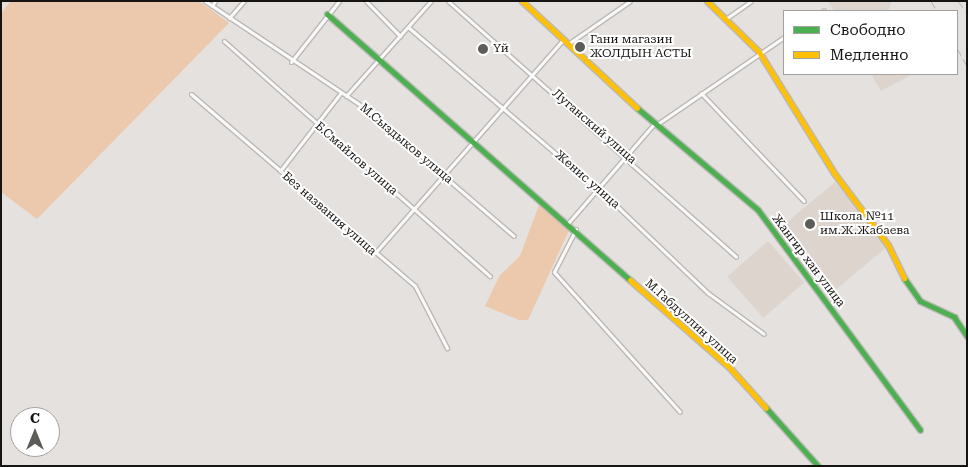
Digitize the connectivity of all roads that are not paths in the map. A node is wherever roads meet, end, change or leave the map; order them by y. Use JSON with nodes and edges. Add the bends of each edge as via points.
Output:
{"nodes":[{"id":1,"x":205,"y":1,"type":"edge"},
{"id":2,"x":215,"y":1,"type":"edge"},
{"id":3,"x":244,"y":1,"type":"edge"},
{"id":4,"x":339,"y":1,"type":"edge"},
{"id":5,"x":366,"y":1,"type":"edge"},
{"id":6,"x":432,"y":1,"type":"edge"},
{"id":7,"x":448,"y":1,"type":"edge"},
{"id":8,"x":522,"y":1,"type":"edge"},
{"id":9,"x":630,"y":1,"type":"edge"},
{"id":10,"x":707,"y":1,"type":"edge"},
{"id":11,"x":751,"y":1,"type":"edge"},
{"id":12,"x":212,"y":6,"type":"junction"},
{"id":13,"x":327,"y":14,"type":"junction"},
{"id":14,"x":229,"y":18,"type":"junction"},
{"id":15,"x":727,"y":18,"type":"junction"},
{"id":16,"x":408,"y":27,"type":"junction"},
{"id":17,"x":400,"y":36,"type":"junction"},
{"id":18,"x":783,"y":38,"type":"edge"},
{"id":19,"x":224,"y":41,"type":"dead end"},
{"id":20,"x":565,"y":42,"type":"junction"},
{"id":21,"x":759,"y":52,"type":"junction"},
{"id":22,"x":379,"y":60,"type":"junction"},
{"id":23,"x":291,"y":62,"type":"junction"},
{"id":24,"x":532,"y":74,"type":"junction"},
{"id":25,"x":701,"y":93,"type":"junction"},
{"id":26,"x":191,"y":94,"type":"dead end"},
{"id":27,"x":340,"y":94,"type":"junction"},
{"id":28,"x":346,"y":96,"type":"junction"},
{"id":29,"x":505,"y":108,"type":"junction"},
{"id":30,"x":316,"y":124,"type":"junction"},
{"id":31,"x":655,"y":124,"type":"junction"},
{"id":32,"x":474,"y":143,"type":"junction"},
{"id":33,"x":627,"y":156,"type":"junction"},
{"id":34,"x":280,"y":171,"type":"junction"},
{"id":35,"x":444,"y":175,"type":"junction"},
{"id":36,"x":596,"y":190,"type":"junction"},
{"id":37,"x":804,"y":201,"type":"dead end"},
{"id":38,"x":414,"y":210,"type":"junction"},
{"id":39,"x":569,"y":222,"type":"junction"},
{"id":40,"x":576,"y":229,"type":"junction"},
{"id":41,"x":514,"y":236,"type":"dead end"},
{"id":42,"x":375,"y":253,"type":"junction"},
{"id":43,"x":736,"y":257,"type":"dead end"},
{"id":44,"x":490,"y":276,"type":"dead end"},
{"id":45,"x":764,"y":334,"type":"dead end"},
{"id":46,"x":967,"y":336,"type":"edge"},
{"id":47,"x":447,"y":348,"type":"dead end"},
{"id":48,"x":680,"y":412,"type":"dead end"},
{"id":49,"x":920,"y":430,"type":"dead end"},
{"id":50,"x":818,"y":466,"type":"edge"}],
"edges":[{"from":1,"to":12,"type":"street","name":"М.Сыздыков улица"},
{"from":2,"to":12,"type":"street"},
{"from":3,"to":14,"type":"street"},
{"from":4,"to":13,"type":"street"},
{"from":5,"to":17,"type":"street"},
{"from":6,"to":16,"type":"street"},
{"from":7,"to":24,"type":"street","name":"Луганский улица"},
{"from":8,"to":20,"type":"street","name":"Жангир хан улица"},
{"from":9,"to":20,"type":"street"},
{"from":10,"to":15,"type":"street"},
{"from":11,"to":15,"type":"street"},
{"from":12,"to":14,"type":"street","name":"М.Сыздыков улица"},
{"from":13,"to":22,"type":"street","name":"М.Габдуллин улица"},
{"from":13,"to":23,"type":"street"},
{"from":14,"to":23,"type":"street","name":"М.Сыздыков улица"},
{"from":15,"to":21,"type":"street"},
{"from":16,"to":17,"type":"street"},
{"from":16,"to":29,"type":"street","name":"Женис улица"},
{"from":17,"to":22,"type":"street"},
{"from":18,"to":21,"type":"street"},
{"from":19,"to":30,"type":"street","name":"Б.Смайлов улица"},
{"from":20,"to":24,"type":"street"},
{"from":20,"to":31,"type":"street","name":"Жангир хан улица"},
{"from":21,"to":25,"type":"street"},
{"from":21,"to":46,"type":"street","via":[[834,173],[888,245],[896,266],[920,301],[954,317]]},
{"from":22,"to":28,"type":"street"},
{"from":22,"to":32,"type":"street","name":"М.Габдуллин улица"},
{"from":23,"to":27,"type":"street","name":"М.Сыздыков улица"},
{"from":24,"to":29,"type":"street"},
{"from":24,"to":33,"type":"street","name":"Луганский улица"},
{"from":25,"to":31,"type":"street"},
{"from":25,"to":37,"type":"street"},
{"from":26,"to":34,"type":"street","name":"Без названия улица"},
{"from":27,"to":28,"type":"street","name":"М.Сыздыков улица"},
{"from":27,"to":30,"type":"street"},
{"from":28,"to":35,"type":"street","name":"М.Сыздыков улица"},
{"from":29,"to":32,"type":"street"},
{"from":29,"to":36,"type":"street","name":"Женис улица"},
{"from":30,"to":34,"type":"street"},
{"from":30,"to":38,"type":"street","name":"Б.Смайлов улица"},
{"from":31,"to":33,"type":"street"},
{"from":31,"to":49,"type":"street","name":"Жангир хан улица","via":[[758,210]]},
{"from":32,"to":35,"type":"street"},
{"from":32,"to":39,"type":"street","name":"М.Габдуллин улица"},
{"from":33,"to":36,"type":"street"},
{"from":33,"to":43,"type":"street","name":"Луганский улица"},
{"from":34,"to":42,"type":"street","name":"Без названия улица"},
{"from":35,"to":38,"type":"street"},
{"from":35,"to":41,"type":"street","name":"М.Сыздыков улица"},
{"from":36,"to":39,"type":"street"},
{"from":36,"to":45,"type":"street","name":"Женис улица","via":[[708,293]]},
{"from":38,"to":42,"type":"street"},
{"from":38,"to":44,"type":"street","name":"Б.Смайлов улица"},
{"from":39,"to":40,"type":"street","name":"М.Габдуллин улица"},
{"from":40,"to":48,"type":"street","via":[[554,272]]},
{"from":40,"to":50,"type":"street","name":"М.Габдуллин улица","via":[[668,317],[729,368]]},
{"from":42,"to":47,"type":"street","name":"Без названия улица","via":[[420,292]]}]}
